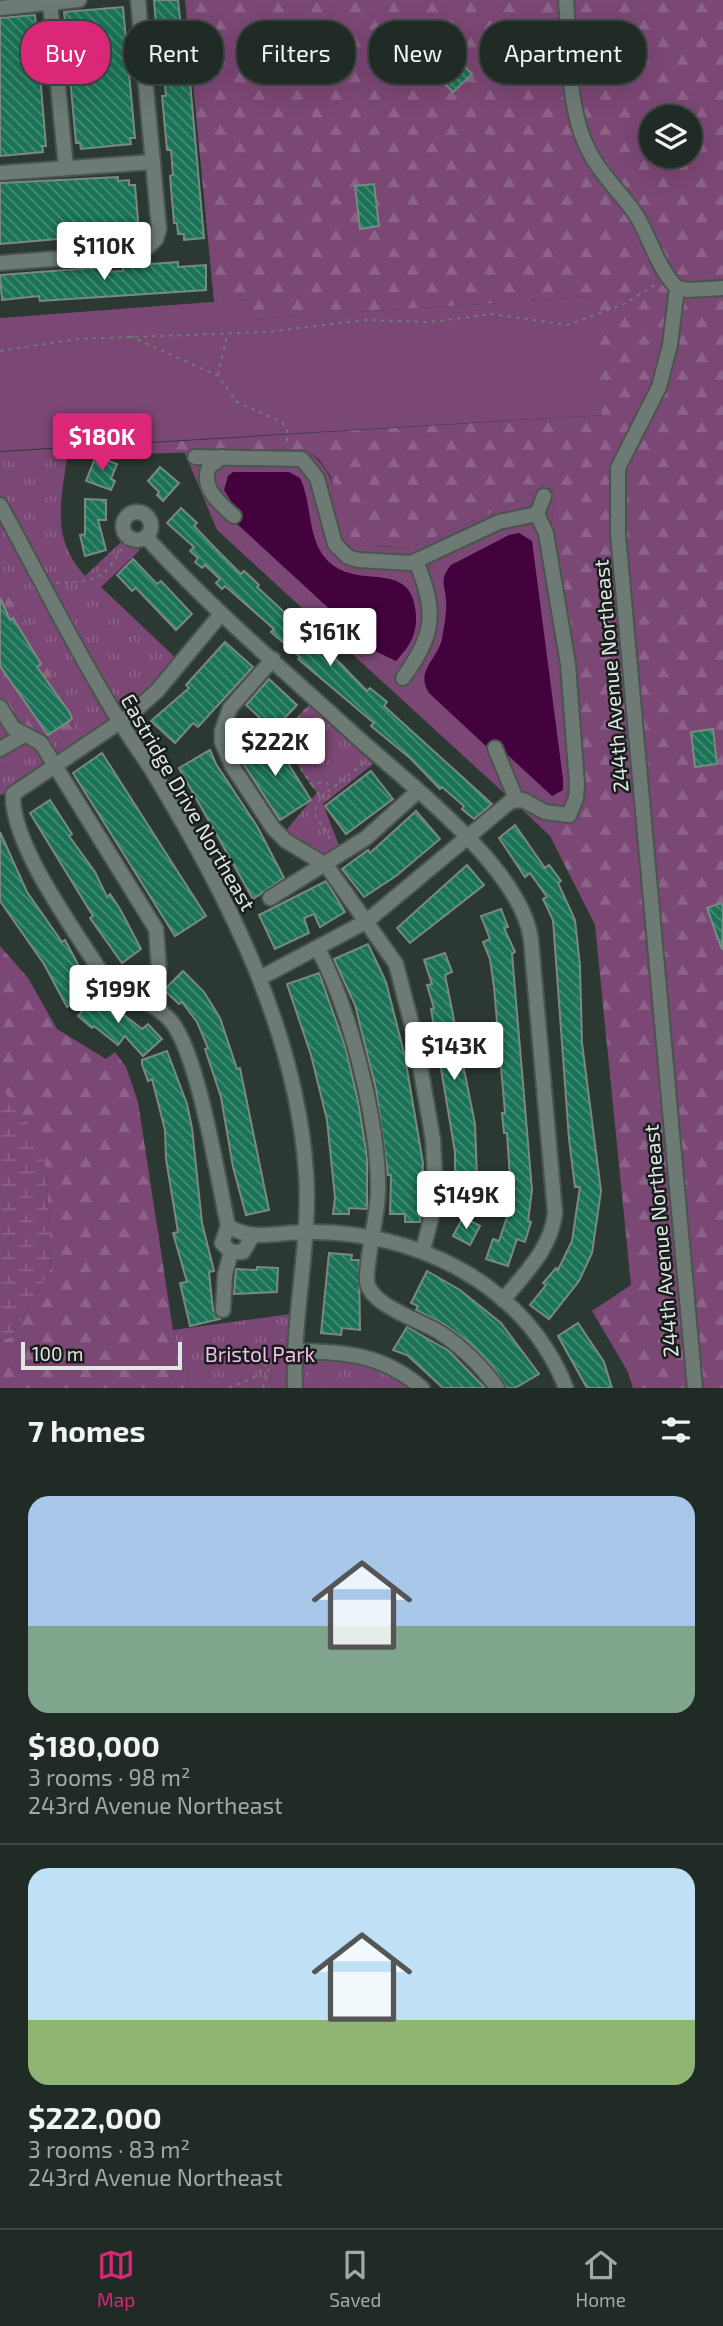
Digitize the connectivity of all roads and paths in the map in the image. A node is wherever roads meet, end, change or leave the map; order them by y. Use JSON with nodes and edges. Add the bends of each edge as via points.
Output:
{"nodes":[{"id":1,"x":79,"y":0,"type":"edge"},
{"id":2,"x":138,"y":0,"type":"edge"},
{"id":3,"x":566,"y":0,"type":"edge"},
{"id":4,"x":50,"y":3,"type":"junction"},
{"id":5,"x":0,"y":8,"type":"edge"},
{"id":6,"x":153,"y":162,"type":"junction"},
{"id":7,"x":66,"y":168,"type":"junction"},
{"id":8,"x":0,"y":173,"type":"edge"},
{"id":9,"x":0,"y":263,"type":"edge"},
{"id":10,"x":672,"y":283,"type":"junction"},
{"id":11,"x":723,"y":288,"type":"edge"},
{"id":12,"x":227,"y":334,"type":"junction"},
{"id":13,"x":129,"y":336,"type":"junction"},
{"id":14,"x":0,"y":351,"type":"edge"},
{"id":15,"x":218,"y":376,"type":"junction"},
{"id":16,"x":195,"y":457,"type":"dead end"},
{"id":17,"x":222,"y":457,"type":"junction"},
{"id":18,"x":284,"y":457,"type":"junction"},
{"id":19,"x":544,"y":496,"type":"dead end"},
{"id":20,"x":0,"y":505,"type":"edge"},
{"id":21,"x":537,"y":514,"type":"junction"},
{"id":22,"x":234,"y":516,"type":"dead end"},
{"id":23,"x":146,"y":537,"type":"junction"},
{"id":24,"x":130,"y":538,"type":"junction"},
{"id":25,"x":416,"y":561,"type":"junction"},
{"id":26,"x":54,"y":583,"type":"dead end"},
{"id":27,"x":221,"y":614,"type":"junction"},
{"id":28,"x":272,"y":659,"type":"junction"},
{"id":29,"x":402,"y":678,"type":"dead end"},
{"id":30,"x":309,"y":705,"type":"dead end"},
{"id":31,"x":0,"y":707,"type":"edge"},
{"id":32,"x":297,"y":718,"type":"junction"},
{"id":33,"x":119,"y":722,"type":"junction"},
{"id":34,"x":317,"y":733,"type":"dead end"},
{"id":35,"x":24,"y":735,"type":"junction"},
{"id":36,"x":495,"y":748,"type":"dead end"},
{"id":37,"x":0,"y":749,"type":"edge"},
{"id":38,"x":368,"y":760,"type":"dead end"},
{"id":39,"x":55,"y":763,"type":"junction"},
{"id":40,"x":311,"y":784,"type":"junction"},
{"id":41,"x":335,"y":787,"type":"junction"},
{"id":42,"x":417,"y":792,"type":"junction"},
{"id":43,"x":321,"y":797,"type":"junction"},
{"id":44,"x":516,"y":799,"type":"junction"},
{"id":45,"x":468,"y":839,"type":"junction"},
{"id":46,"x":331,"y":843,"type":"dead end"},
{"id":47,"x":326,"y":865,"type":"junction"},
{"id":48,"x":270,"y":898,"type":"dead end"},
{"id":49,"x":367,"y":921,"type":"junction"},
{"id":50,"x":318,"y":949,"type":"junction"},
{"id":51,"x":260,"y":978,"type":"junction"},
{"id":52,"x":149,"y":1004,"type":"junction"},
{"id":53,"x":228,"y":1226,"type":"junction"},
{"id":54,"x":305,"y":1231,"type":"junction"},
{"id":55,"x":253,"y":1235,"type":"junction"},
{"id":56,"x":374,"y":1237,"type":"junction"},
{"id":57,"x":423,"y":1250,"type":"junction"},
{"id":58,"x":231,"y":1252,"type":"junction"},
{"id":59,"x":503,"y":1300,"type":"junction"},
{"id":60,"x":223,"y":1310,"type":"dead end"},
{"id":61,"x":283,"y":1338,"type":"dead end"},
{"id":62,"x":296,"y":1351,"type":"junction"},
{"id":63,"x":272,"y":1359,"type":"junction"},
{"id":64,"x":565,"y":1385,"type":"edge"},
{"id":65,"x":229,"y":1388,"type":"edge"},
{"id":66,"x":263,"y":1388,"type":"edge"},
{"id":67,"x":295,"y":1388,"type":"edge"},
{"id":68,"x":422,"y":1388,"type":"edge"},
{"id":69,"x":497,"y":1388,"type":"edge"},
{"id":70,"x":549,"y":1388,"type":"edge"},
{"id":71,"x":695,"y":1388,"type":"edge"}],
"edges":[{"from":1,"to":4,"type":"street"},
{"from":2,"to":6,"type":"street"},
{"from":3,"to":10,"type":"street","via":[[582,135],[589,153],[636,214]]},
{"from":4,"to":5,"type":"street"},
{"from":4,"to":7,"type":"street"},
{"from":6,"to":7,"type":"street"},
{"from":6,"to":9,"type":"street","via":[[159,229],[143,252]]},
{"from":7,"to":8,"type":"street"},
{"from":10,"to":11,"type":"street"},
{"from":10,"to":12,"type":"path","via":[[567,325],[493,314],[430,323],[366,320]]},
{"from":10,"to":71,"type":"street","name":"244th Avenue Northeast","via":[[670,345],[659,387],[626,447],[618,468],[617,490]]},
{"from":12,"to":13,"type":"path"},
{"from":12,"to":15,"type":"path"},
{"from":13,"to":14,"type":"path"},
{"from":13,"to":15,"type":"path"},
{"from":15,"to":18,"type":"path","via":[[237,402],[282,422],[288,438]]},
{"from":16,"to":17,"type":"street"},
{"from":17,"to":18,"type":"street"},
{"from":17,"to":22,"type":"street","via":[[209,467],[206,481]]},
{"from":18,"to":25,"type":"street","via":[[303,459],[312,469],[330,534],[348,557],[402,564]]},
{"from":19,"to":21,"type":"street"},
{"from":20,"to":33,"type":"street","name":"Eastridge Drive Northeast"},
{"from":21,"to":25,"type":"street","via":[[499,522]]},
{"from":21,"to":44,"type":"street","via":[[546,533],[568,664],[576,798],[569,815],[545,812]]},
{"from":23,"to":24,"type":"street"},
{"from":23,"to":24,"type":"street","via":[[150,524],[138,513],[124,522]]},
{"from":23,"to":27,"type":"street"},
{"from":24,"to":26,"type":"path","via":[[106,575],[94,581]]},
{"from":25,"to":29,"type":"street","via":[[428,589],[430,626],[422,652]]},
{"from":27,"to":28,"type":"street"},
{"from":27,"to":33,"type":"street","via":[[157,691]]},
{"from":28,"to":42,"type":"street"},
{"from":28,"to":47,"type":"street","via":[[230,708],[222,742],[232,766],[273,828]]},
{"from":30,"to":32,"type":"path"},
{"from":31,"to":35,"type":"street","via":[[13,728]]},
{"from":32,"to":34,"type":"path"},
{"from":32,"to":40,"type":"path","via":[[288,730],[288,745]]},
{"from":33,"to":39,"type":"street"},
{"from":33,"to":51,"type":"street","name":"Eastridge Drive Northeast","via":[[154,773],[213,879]]},
{"from":35,"to":37,"type":"street"},
{"from":35,"to":39,"type":"street","via":[[41,743]]},
{"from":36,"to":44,"type":"street"},
{"from":38,"to":41,"type":"path"},
{"from":39,"to":52,"type":"street","via":[[156,929],[159,969]]},
{"from":39,"to":52,"type":"street","via":[[13,794],[15,816],[38,870],[102,974],[111,985]]},
{"from":40,"to":41,"type":"path","via":[[324,782]]},
{"from":40,"to":43,"type":"path"},
{"from":41,"to":43,"type":"path"},
{"from":42,"to":45,"type":"street"},
{"from":42,"to":47,"type":"street","via":[[366,838]]},
{"from":43,"to":46,"type":"path","via":[[314,812]]},
{"from":44,"to":45,"type":"street"},
{"from":45,"to":49,"type":"street"},
{"from":45,"to":59,"type":"street","via":[[506,883],[528,923],[554,1198],[550,1238]]},
{"from":47,"to":48,"type":"street"},
{"from":47,"to":49,"type":"street"},
{"from":49,"to":50,"type":"street"},
{"from":49,"to":57,"type":"street","via":[[402,980],[433,1140],[436,1199]]},
{"from":50,"to":51,"type":"street"},
{"from":50,"to":56,"type":"street","via":[[342,1004],[375,1143],[379,1182]]},
{"from":51,"to":54,"type":"street","name":"Eastridge Drive Northeast","via":[[298,1118],[306,1172]]},
{"from":52,"to":53,"type":"street","via":[[168,1018],[183,1042]]},
{"from":53,"to":55,"type":"street"},
{"from":53,"to":58,"type":"street","via":[[222,1243]]},
{"from":54,"to":55,"type":"street"},
{"from":54,"to":56,"type":"street"},
{"from":54,"to":62,"type":"street","name":"Eastridge Drive Northeast"},
{"from":55,"to":58,"type":"street","via":[[243,1252]]},
{"from":56,"to":57,"type":"street"},
{"from":56,"to":69,"type":"street","via":[[367,1281],[372,1294],[467,1353]]},
{"from":57,"to":59,"type":"street","via":[[458,1267]]},
{"from":58,"to":60,"type":"street"},
{"from":59,"to":64,"type":"street","via":[[542,1344]]},
{"from":61,"to":63,"type":"path"},
{"from":62,"to":67,"type":"street","name":"Eastridge Drive Northeast"},
{"from":62,"to":68,"type":"street","via":[[353,1354],[383,1361]]},
{"from":63,"to":65,"type":"path","via":[[253,1378]]},
{"from":63,"to":66,"type":"path"},
{"from":64,"to":70,"type":"street"}]}
